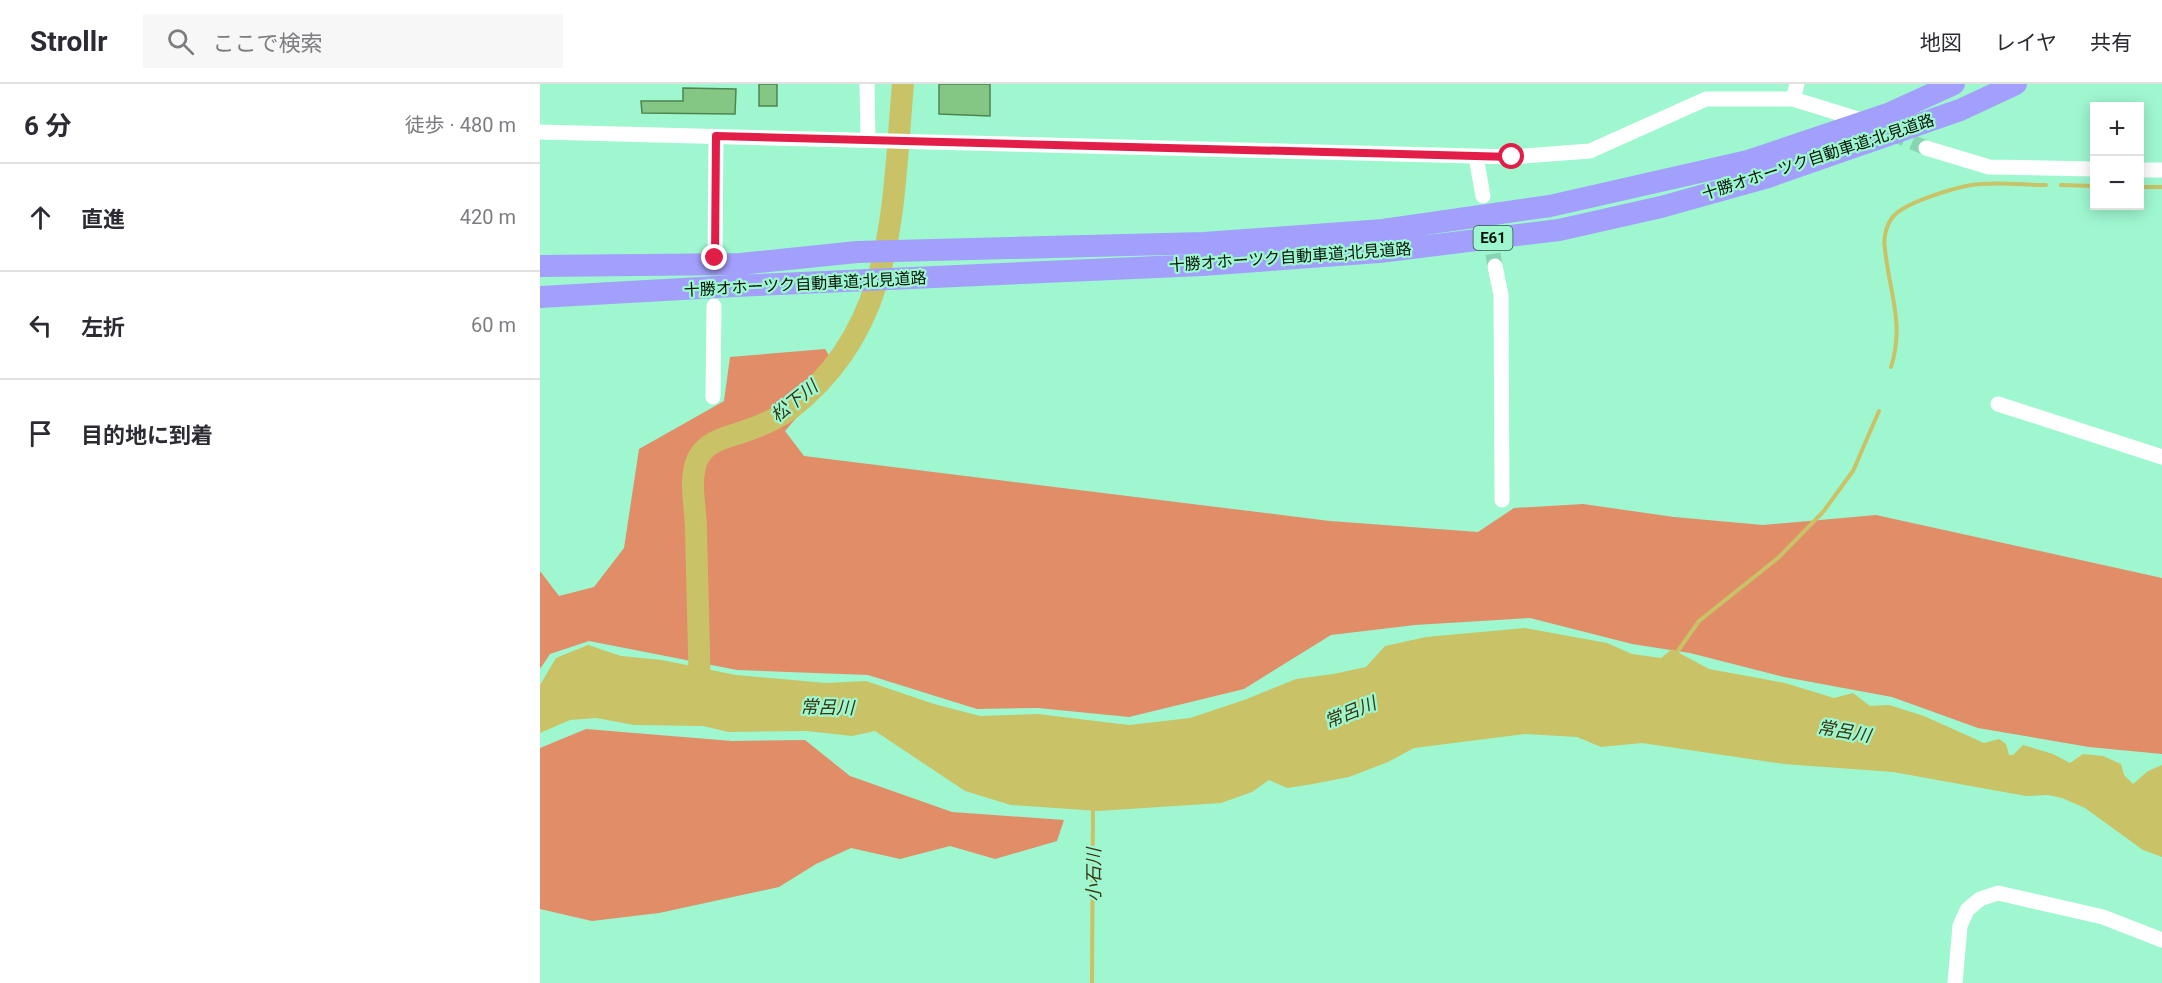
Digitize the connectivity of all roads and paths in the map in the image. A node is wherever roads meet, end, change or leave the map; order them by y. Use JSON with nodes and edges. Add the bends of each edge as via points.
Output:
{"nodes":[{"id":1,"x":867,"y":84,"type":"edge"},
{"id":2,"x":1954,"y":84,"type":"edge"},
{"id":3,"x":2016,"y":84,"type":"edge"},
{"id":4,"x":1795,"y":92,"type":"edge"},
{"id":5,"x":1861,"y":120,"type":"dead end"},
{"id":6,"x":540,"y":132,"type":"edge"},
{"id":7,"x":716,"y":136,"type":"junction"},
{"id":8,"x":868,"y":140,"type":"junction"},
{"id":9,"x":1926,"y":148,"type":"tunnel mouth"},
{"id":10,"x":1476,"y":156,"type":"junction"},
{"id":11,"x":2090,"y":169,"type":"edge"},
{"id":12,"x":2144,"y":170,"type":"edge"},
{"id":13,"x":2162,"y":170,"type":"edge"},
{"id":14,"x":1483,"y":196,"type":"dead end"},
{"id":15,"x":715,"y":258,"type":"dead end"},
{"id":16,"x":540,"y":266,"type":"edge"},
{"id":17,"x":1495,"y":266,"type":"tunnel mouth"},
{"id":18,"x":540,"y":297,"type":"edge"},
{"id":19,"x":714,"y":306,"type":"dead end"},
{"id":20,"x":713,"y":397,"type":"dead end"},
{"id":21,"x":1998,"y":404,"type":"dead end"},
{"id":22,"x":2162,"y":457,"type":"edge"},
{"id":23,"x":1502,"y":500,"type":"dead end"},
{"id":24,"x":2162,"y":940,"type":"edge"},
{"id":25,"x":1955,"y":983,"type":"edge"}],
"edges":[{"from":1,"to":8,"type":"street"},
{"from":2,"to":16,"type":"highway","name":"十勝オホーツク自動車道;北見道路","number":"E61","via":[[1888,114],[1748,161],[1550,206],[1383,230],[1204,243],[857,252],[741,264]]},
{"from":3,"to":18,"type":"highway","name":"十勝オホーツク自動車道;北見道路","number":"E61","via":[[1960,110],[1765,178],[1559,230],[1379,252],[1202,265]]},
{"from":4,"to":5,"type":"street"},
{"from":4,"to":10,"type":"street","via":[[1706,99],[1590,151]]},
{"from":6,"to":7,"type":"street"},
{"from":7,"to":8,"type":"street"},
{"from":7,"to":15,"type":"street"},
{"from":8,"to":10,"type":"street"},
{"from":9,"to":11,"type":"street","via":[[1989,167]]},
{"from":10,"to":14,"type":"street"},
{"from":12,"to":13,"type":"street"},
{"from":17,"to":23,"type":"street","via":[[1501,296]]},
{"from":19,"to":20,"type":"street"},
{"from":21,"to":22,"type":"street"},
{"from":24,"to":25,"type":"street","via":[[2103,917],[1998,893],[1980,898],[1967,910],[1960,926]]}]}
